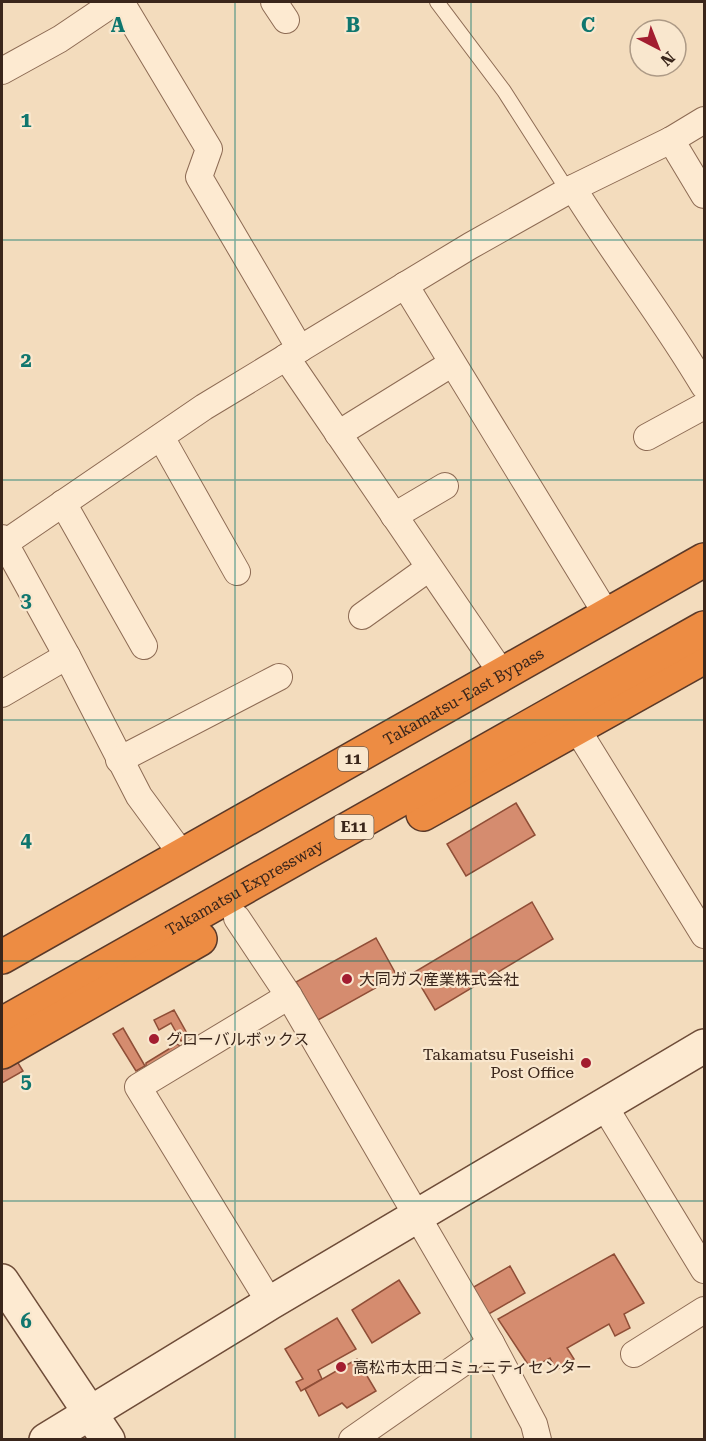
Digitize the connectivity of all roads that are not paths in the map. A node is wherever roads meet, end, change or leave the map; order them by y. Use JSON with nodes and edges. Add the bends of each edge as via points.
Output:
{"nodes":[{"id":1,"x":115,"y":2,"type":"edge"},
{"id":2,"x":121,"y":2,"type":"edge"},
{"id":3,"x":437,"y":2,"type":"edge"},
{"id":4,"x":2,"y":71,"type":"edge"},
{"id":5,"x":705,"y":120,"type":"edge"},
{"id":6,"x":670,"y":140,"type":"junction"},
{"id":7,"x":570,"y":190,"type":"junction"},
{"id":8,"x":705,"y":195,"type":"edge"},
{"id":9,"x":405,"y":285,"type":"junction"},
{"id":10,"x":293,"y":353,"type":"junction"},
{"id":11,"x":451,"y":364,"type":"junction"},
{"id":12,"x":705,"y":386,"type":"edge"},
{"id":13,"x":705,"y":406,"type":"edge"},
{"id":14,"x":338,"y":434,"type":"junction"},
{"id":15,"x":647,"y":436,"type":"dead end"},
{"id":16,"x":161,"y":437,"type":"junction"},
{"id":17,"x":445,"y":486,"type":"dead end"},
{"id":18,"x":63,"y":503,"type":"junction"},
{"id":19,"x":394,"y":516,"type":"junction"},
{"id":20,"x":3,"y":541,"type":"edge"},
{"id":21,"x":705,"y":560,"type":"edge"},
{"id":22,"x":429,"y":568,"type":"junction"},
{"id":23,"x":237,"y":572,"type":"dead end"},
{"id":24,"x":705,"y":586,"type":"edge"},
{"id":25,"x":607,"y":615,"type":"junction"},
{"id":26,"x":362,"y":616,"type":"dead end"},
{"id":27,"x":705,"y":628,"type":"edge"},
{"id":28,"x":144,"y":646,"type":"dead end"},
{"id":29,"x":67,"y":656,"type":"junction"},
{"id":30,"x":705,"y":657,"type":"edge"},
{"id":31,"x":503,"y":675,"type":"junction"},
{"id":32,"x":279,"y":677,"type":"dead end"},
{"id":33,"x":2,"y":694,"type":"edge"},
{"id":34,"x":578,"y":729,"type":"junction"},
{"id":35,"x":119,"y":760,"type":"junction"},
{"id":36,"x":183,"y":856,"type":"junction"},
{"id":37,"x":237,"y":918,"type":"junction"},
{"id":38,"x":705,"y":935,"type":"edge"},
{"id":39,"x":2,"y":957,"type":"edge"},
{"id":40,"x":2,"y":981,"type":"edge"},
{"id":41,"x":289,"y":996,"type":"junction"},
{"id":42,"x":2,"y":1024,"type":"edge"},
{"id":43,"x":705,"y":1046,"type":"edge"},
{"id":44,"x":2,"y":1052,"type":"edge"},
{"id":45,"x":603,"y":1104,"type":"junction"},
{"id":46,"x":416,"y":1216,"type":"junction"},
{"id":47,"x":705,"y":1270,"type":"edge"},
{"id":48,"x":2,"y":1281,"type":"edge"},
{"id":49,"x":270,"y":1303,"type":"junction"},
{"id":50,"x":705,"y":1310,"type":"edge"},
{"id":51,"x":491,"y":1343,"type":"junction"},
{"id":52,"x":634,"y":1354,"type":"dead end"},
{"id":53,"x":99,"y":1426,"type":"edge"},
{"id":54,"x":46,"y":1440,"type":"edge"},
{"id":55,"x":352,"y":1440,"type":"edge"},
{"id":56,"x":538,"y":1440,"type":"edge"}],
"edges":[{"from":1,"to":4,"type":"street"},
{"from":2,"to":10,"type":"street","via":[[208,149],[199,177]]},
{"from":3,"to":7,"type":"lane","via":[[504,91]]},
{"from":5,"to":6,"type":"street"},
{"from":6,"to":7,"type":"street"},
{"from":6,"to":8,"type":"street"},
{"from":7,"to":9,"type":"street"},
{"from":7,"to":12,"type":"street","via":[[677,339]]},
{"from":9,"to":10,"type":"street"},
{"from":9,"to":11,"type":"street"},
{"from":10,"to":14,"type":"street"},
{"from":10,"to":16,"type":"street"},
{"from":11,"to":14,"type":"street"},
{"from":11,"to":25,"type":"street"},
{"from":13,"to":15,"type":"street"},
{"from":14,"to":19,"type":"street"},
{"from":16,"to":18,"type":"street"},
{"from":16,"to":23,"type":"street"},
{"from":17,"to":19,"type":"street"},
{"from":18,"to":20,"type":"street"},
{"from":18,"to":28,"type":"street"},
{"from":19,"to":22,"type":"street"},
{"from":20,"to":29,"type":"street"},
{"from":21,"to":25,"type":"highway","name":"Takamatsu-East Bypass","number":"11"},
{"from":22,"to":26,"type":"street"},
{"from":22,"to":31,"type":"street"},
{"from":24,"to":40,"type":"highway","number":"E11"},
{"from":25,"to":31,"type":"highway","name":"Takamatsu-East Bypass","number":"11"},
{"from":27,"to":42,"type":"highway","name":"Takamatsu Expressway","number":"E11"},
{"from":29,"to":33,"type":"street"},
{"from":29,"to":35,"type":"street"},
{"from":30,"to":34,"type":"highway"},
{"from":31,"to":36,"type":"highway","name":"Takamatsu-East Bypass","number":"11"},
{"from":32,"to":35,"type":"street"},
{"from":34,"to":37,"type":"highway"},
{"from":34,"to":38,"type":"street"},
{"from":35,"to":36,"type":"street","via":[[139,796]]},
{"from":36,"to":39,"type":"highway","name":"Takamatsu-East Bypass","number":"11"},
{"from":37,"to":41,"type":"street"},
{"from":37,"to":44,"type":"highway"},
{"from":41,"to":46,"type":"street"},
{"from":41,"to":49,"type":"street","via":[[138,1087]]},
{"from":43,"to":45,"type":"street"},
{"from":45,"to":46,"type":"street"},
{"from":45,"to":47,"type":"street"},
{"from":46,"to":49,"type":"street"},
{"from":46,"to":51,"type":"street"},
{"from":48,"to":53,"type":"street"},
{"from":49,"to":53,"type":"street"},
{"from":50,"to":52,"type":"street"},
{"from":51,"to":55,"type":"street"},
{"from":51,"to":56,"type":"street","via":[[534,1424]]},
{"from":53,"to":54,"type":"street"}]}
